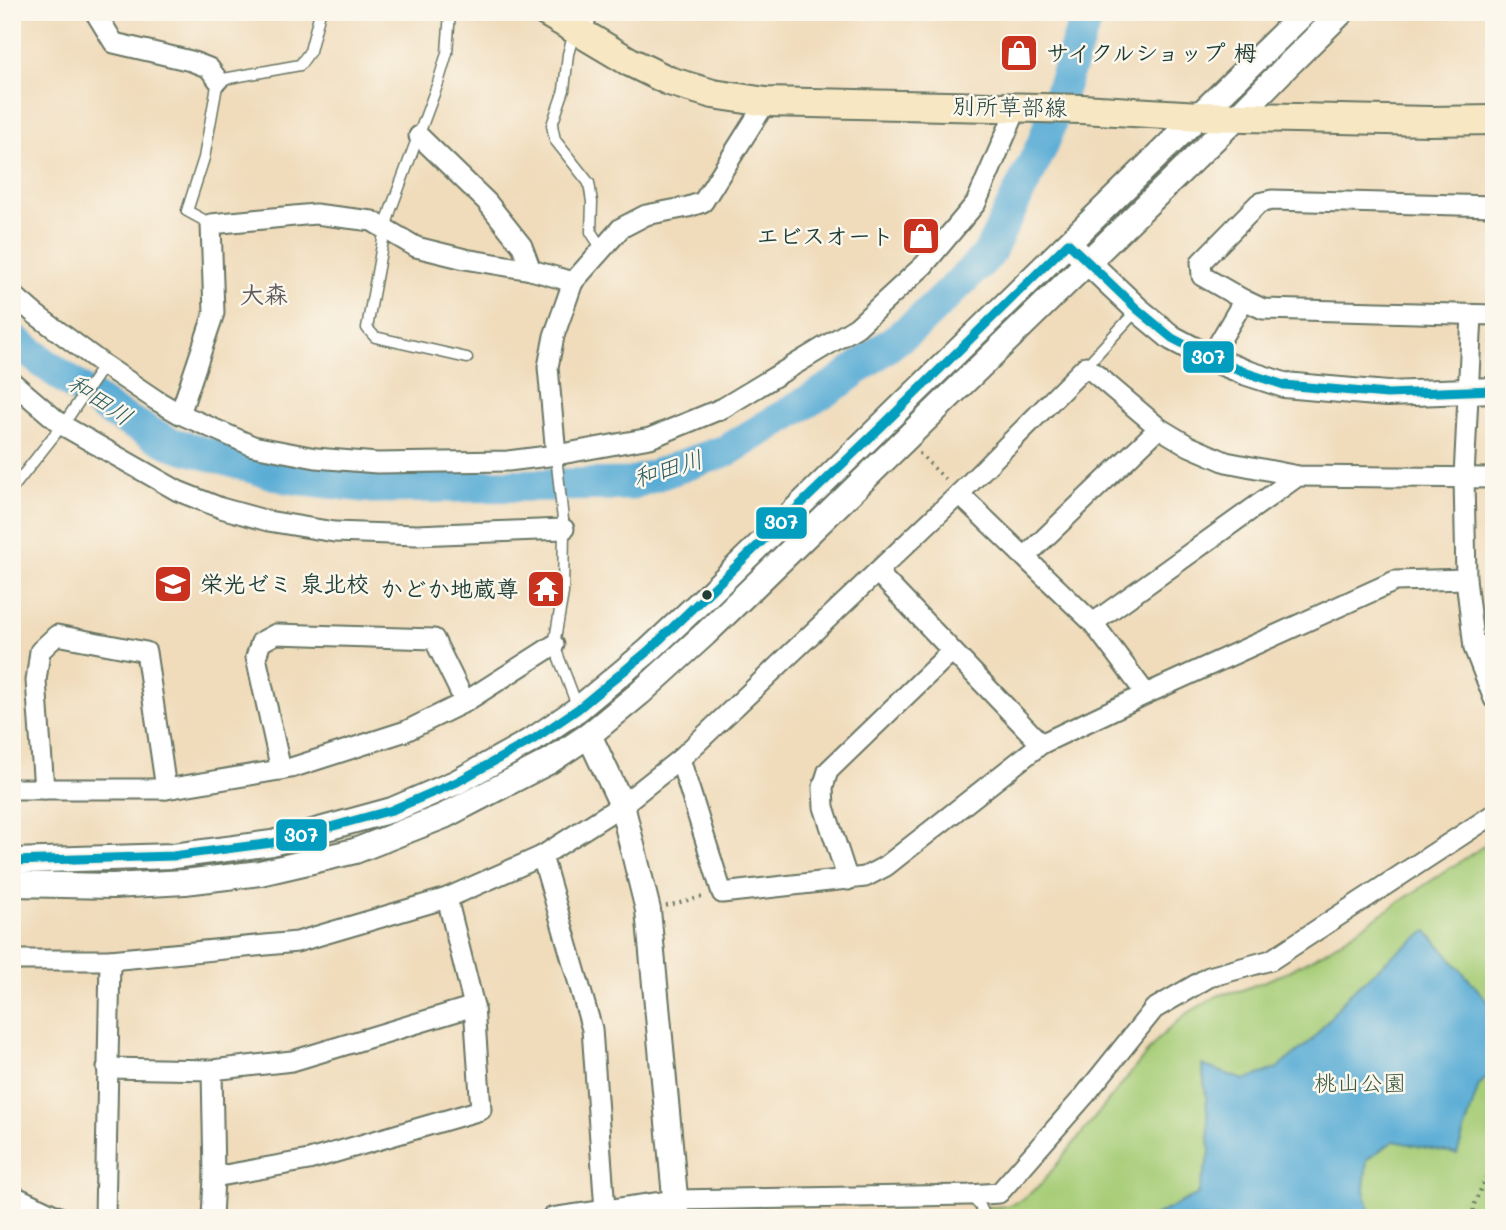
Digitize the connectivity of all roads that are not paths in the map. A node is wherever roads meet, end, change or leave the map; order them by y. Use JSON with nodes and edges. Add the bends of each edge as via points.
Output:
{"nodes":[{"id":1,"x":95,"y":12,"type":"edge"},
{"id":2,"x":320,"y":12,"type":"edge"},
{"id":3,"x":450,"y":12,"type":"edge"},
{"id":4,"x":547,"y":12,"type":"edge"},
{"id":5,"x":1305,"y":12,"type":"edge"},
{"id":6,"x":1342,"y":12,"type":"edge"},
{"id":7,"x":584,"y":25,"type":"edge"},
{"id":8,"x":218,"y":80,"type":"junction"},
{"id":9,"x":766,"y":102,"type":"junction"},
{"id":10,"x":1022,"y":108,"type":"junction"},
{"id":11,"x":1200,"y":116,"type":"junction"},
{"id":12,"x":1238,"y":116,"type":"junction"},
{"id":13,"x":1494,"y":120,"type":"edge"},
{"id":14,"x":419,"y":136,"type":"junction"},
{"id":15,"x":1494,"y":205,"type":"edge"},
{"id":16,"x":211,"y":224,"type":"junction"},
{"id":17,"x":385,"y":229,"type":"junction"},
{"id":18,"x":1068,"y":243,"type":"junction"},
{"id":19,"x":602,"y":249,"type":"junction"},
{"id":20,"x":1087,"y":262,"type":"junction"},
{"id":21,"x":531,"y":270,"type":"junction"},
{"id":22,"x":573,"y":282,"type":"junction"},
{"id":23,"x":12,"y":294,"type":"edge"},
{"id":24,"x":1244,"y":300,"type":"junction"},
{"id":25,"x":1137,"y":309,"type":"junction"},
{"id":26,"x":1472,"y":315,"type":"junction"},
{"id":27,"x":1494,"y":315,"type":"edge"},
{"id":28,"x":467,"y":358,"type":"dead end"},
{"id":29,"x":1210,"y":358,"type":"junction"},
{"id":30,"x":1086,"y":366,"type":"junction"},
{"id":31,"x":103,"y":367,"type":"junction"},
{"id":32,"x":12,"y":382,"type":"edge"},
{"id":33,"x":1494,"y":390,"type":"edge"},
{"id":34,"x":1468,"y":391,"type":"junction"},
{"id":35,"x":180,"y":414,"type":"junction"},
{"id":36,"x":65,"y":422,"type":"junction"},
{"id":37,"x":1159,"y":428,"type":"junction"},
{"id":38,"x":556,"y":455,"type":"junction"},
{"id":39,"x":1298,"y":476,"type":"junction"},
{"id":40,"x":1464,"y":477,"type":"junction"},
{"id":41,"x":1494,"y":478,"type":"edge"},
{"id":42,"x":12,"y":489,"type":"edge"},
{"id":43,"x":959,"y":494,"type":"junction"},
{"id":44,"x":564,"y":526,"type":"junction"},
{"id":45,"x":1025,"y":557,"type":"junction"},
{"id":46,"x":877,"y":572,"type":"junction"},
{"id":47,"x":1466,"y":579,"type":"junction"},
{"id":48,"x":1093,"y":623,"type":"junction"},
{"id":49,"x":1494,"y":643,"type":"edge"},
{"id":50,"x":554,"y":645,"type":"junction"},
{"id":51,"x":1474,"y":648,"type":"junction"},
{"id":52,"x":953,"y":651,"type":"junction"},
{"id":53,"x":1146,"y":694,"type":"junction"},
{"id":54,"x":1494,"y":699,"type":"edge"},
{"id":55,"x":465,"y":702,"type":"junction"},
{"id":56,"x":579,"y":709,"type":"junction"},
{"id":57,"x":590,"y":735,"type":"junction"},
{"id":58,"x":1041,"y":744,"type":"junction"},
{"id":59,"x":680,"y":759,"type":"junction"},
{"id":60,"x":281,"y":770,"type":"junction"},
{"id":61,"x":12,"y":789,"type":"edge"},
{"id":62,"x":44,"y":789,"type":"junction"},
{"id":63,"x":166,"y":789,"type":"junction"},
{"id":64,"x":622,"y":805,"type":"junction"},
{"id":65,"x":1494,"y":814,"type":"edge"},
{"id":66,"x":542,"y":856,"type":"junction"},
{"id":67,"x":12,"y":861,"type":"edge"},
{"id":68,"x":848,"y":880,"type":"junction"},
{"id":69,"x":12,"y":884,"type":"edge"},
{"id":70,"x":447,"y":898,"type":"junction"},
{"id":71,"x":12,"y":960,"type":"edge"},
{"id":72,"x":110,"y":960,"type":"junction"},
{"id":73,"x":474,"y":1006,"type":"junction"},
{"id":74,"x":107,"y":1068,"type":"junction"},
{"id":75,"x":212,"y":1070,"type":"junction"},
{"id":76,"x":214,"y":1177,"type":"junction"},
{"id":77,"x":12,"y":1195,"type":"edge"},
{"id":78,"x":969,"y":1195,"type":"junction"},
{"id":79,"x":677,"y":1209,"type":"edge"},
{"id":80,"x":605,"y":1210,"type":"junction"},
{"id":81,"x":61,"y":1218,"type":"edge"},
{"id":82,"x":105,"y":1218,"type":"edge"},
{"id":83,"x":212,"y":1218,"type":"edge"},
{"id":84,"x":551,"y":1218,"type":"edge"},
{"id":85,"x":986,"y":1218,"type":"edge"}],
"edges":[{"from":1,"to":8,"type":"street","via":[[114,43],[191,61],[209,68]]},
{"from":2,"to":8,"type":"lane","via":[[310,51],[300,65]]},
{"from":3,"to":14,"type":"lane","via":[[447,53]]},
{"from":4,"to":7,"type":"main road","name":"別所草部線"},
{"from":5,"to":11,"type":"street"},
{"from":6,"to":12,"type":"street"},
{"from":7,"to":9,"type":"main road","name":"別所草部線","via":[[630,62],[668,82]]},
{"from":7,"to":19,"type":"lane","via":[[568,54],[564,90],[552,125],[555,140],[589,183],[591,232]]},
{"from":8,"to":16,"type":"lane","via":[[204,158],[187,211]]},
{"from":9,"to":10,"type":"main road","name":"別所草部線"},
{"from":9,"to":19,"type":"street","via":[[703,202],[646,215],[621,228]]},
{"from":10,"to":11,"type":"main road","name":"別所草部線"},
{"from":10,"to":38,"type":"street","via":[[976,203],[924,265],[857,327],[723,408],[650,438]]},
{"from":11,"to":12,"type":"main road","name":"別所草部線"},
{"from":11,"to":18,"type":"street"},
{"from":12,"to":13,"type":"main road","name":"別所草部線"},
{"from":12,"to":20,"type":"street"},
{"from":14,"to":17,"type":"lane"},
{"from":14,"to":21,"type":"street","via":[[487,202],[523,246]]},
{"from":15,"to":24,"type":"street","via":[[1259,203],[1201,262],[1202,276]]},
{"from":16,"to":17,"type":"street","via":[[315,214],[372,221]]},
{"from":16,"to":35,"type":"street","via":[[214,313]]},
{"from":17,"to":21,"type":"street","via":[[416,247]]},
{"from":17,"to":28,"type":"lane","via":[[367,328],[375,337]]},
{"from":18,"to":20,"type":"street"},
{"from":18,"to":56,"type":"street","via":[[709,594]]},
{"from":19,"to":22,"type":"street"},
{"from":20,"to":25,"type":"street"},
{"from":20,"to":57,"type":"street","via":[[705,634]]},
{"from":21,"to":22,"type":"street"},
{"from":22,"to":38,"type":"street","via":[[548,367]]},
{"from":23,"to":31,"type":"street"},
{"from":24,"to":26,"type":"street","via":[[1263,309]]},
{"from":24,"to":29,"type":"street"},
{"from":25,"to":29,"type":"street","via":[[1172,338]]},
{"from":25,"to":30,"type":"lane"},
{"from":26,"to":27,"type":"street"},
{"from":26,"to":34,"type":"street"},
{"from":29,"to":34,"type":"street","via":[[1284,385],[1387,394]]},
{"from":30,"to":37,"type":"street"},
{"from":30,"to":43,"type":"street"},
{"from":31,"to":35,"type":"street"},
{"from":31,"to":36,"type":"lane"},
{"from":32,"to":36,"type":"street"},
{"from":33,"to":34,"type":"street"},
{"from":34,"to":40,"type":"street"},
{"from":35,"to":38,"type":"street","via":[[253,446],[316,458],[469,462]]},
{"from":36,"to":42,"type":"lane"},
{"from":36,"to":44,"type":"street","via":[[178,491],[268,522],[334,532],[417,535]]},
{"from":37,"to":39,"type":"street","via":[[1226,462]]},
{"from":37,"to":45,"type":"street"},
{"from":38,"to":44,"type":"lane"},
{"from":39,"to":40,"type":"street"},
{"from":39,"to":48,"type":"street"},
{"from":40,"to":41,"type":"street"},
{"from":40,"to":47,"type":"street"},
{"from":43,"to":45,"type":"street"},
{"from":43,"to":46,"type":"street"},
{"from":44,"to":50,"type":"lane","via":[[562,593]]},
{"from":45,"to":48,"type":"street"},
{"from":46,"to":52,"type":"street"},
{"from":46,"to":59,"type":"street"},
{"from":47,"to":51,"type":"street"},
{"from":47,"to":53,"type":"street","via":[[1395,581]]},
{"from":48,"to":53,"type":"street"},
{"from":49,"to":51,"type":"street"},
{"from":50,"to":55,"type":"street"},
{"from":50,"to":56,"type":"lane"},
{"from":51,"to":54,"type":"street"},
{"from":52,"to":58,"type":"street"},
{"from":52,"to":68,"type":"street","via":[[828,771],[824,807]]},
{"from":53,"to":58,"type":"street"},
{"from":55,"to":60,"type":"street","via":[[406,731]]},
{"from":55,"to":60,"type":"street","via":[[434,639],[276,634],[261,642],[256,657]]},
{"from":56,"to":57,"type":"street"},
{"from":56,"to":67,"type":"street","via":[[457,782],[392,810],[272,843],[173,856]]},
{"from":57,"to":64,"type":"street"},
{"from":57,"to":69,"type":"street","via":[[444,816],[355,851],[260,873],[185,882]]},
{"from":58,"to":68,"type":"street","via":[[886,866]]},
{"from":59,"to":64,"type":"street"},
{"from":59,"to":68,"type":"street","via":[[722,893]]},
{"from":60,"to":63,"type":"street"},
{"from":61,"to":62,"type":"street"},
{"from":62,"to":63,"type":"street"},
{"from":62,"to":63,"type":"street","via":[[36,681],[40,651],[57,635],[146,652]]},
{"from":64,"to":66,"type":"street"},
{"from":64,"to":79,"type":"street","via":[[648,910]]},
{"from":65,"to":78,"type":"street","via":[[1271,960],[1209,977],[1154,1009],[999,1193]]},
{"from":66,"to":70,"type":"street"},
{"from":66,"to":80,"type":"street","via":[[592,1029]]},
{"from":70,"to":72,"type":"street","via":[[298,942]]},
{"from":70,"to":73,"type":"street"},
{"from":71,"to":72,"type":"street"},
{"from":72,"to":74,"type":"street"},
{"from":73,"to":75,"type":"street","via":[[292,1062]]},
{"from":73,"to":76,"type":"street","via":[[481,1110],[309,1160]]},
{"from":74,"to":75,"type":"street"},
{"from":74,"to":82,"type":"street"},
{"from":75,"to":76,"type":"street"},
{"from":76,"to":83,"type":"street"},
{"from":77,"to":81,"type":"street"},
{"from":78,"to":79,"type":"street"},
{"from":78,"to":85,"type":"lane"},
{"from":79,"to":80,"type":"street"},
{"from":80,"to":84,"type":"street"}]}
